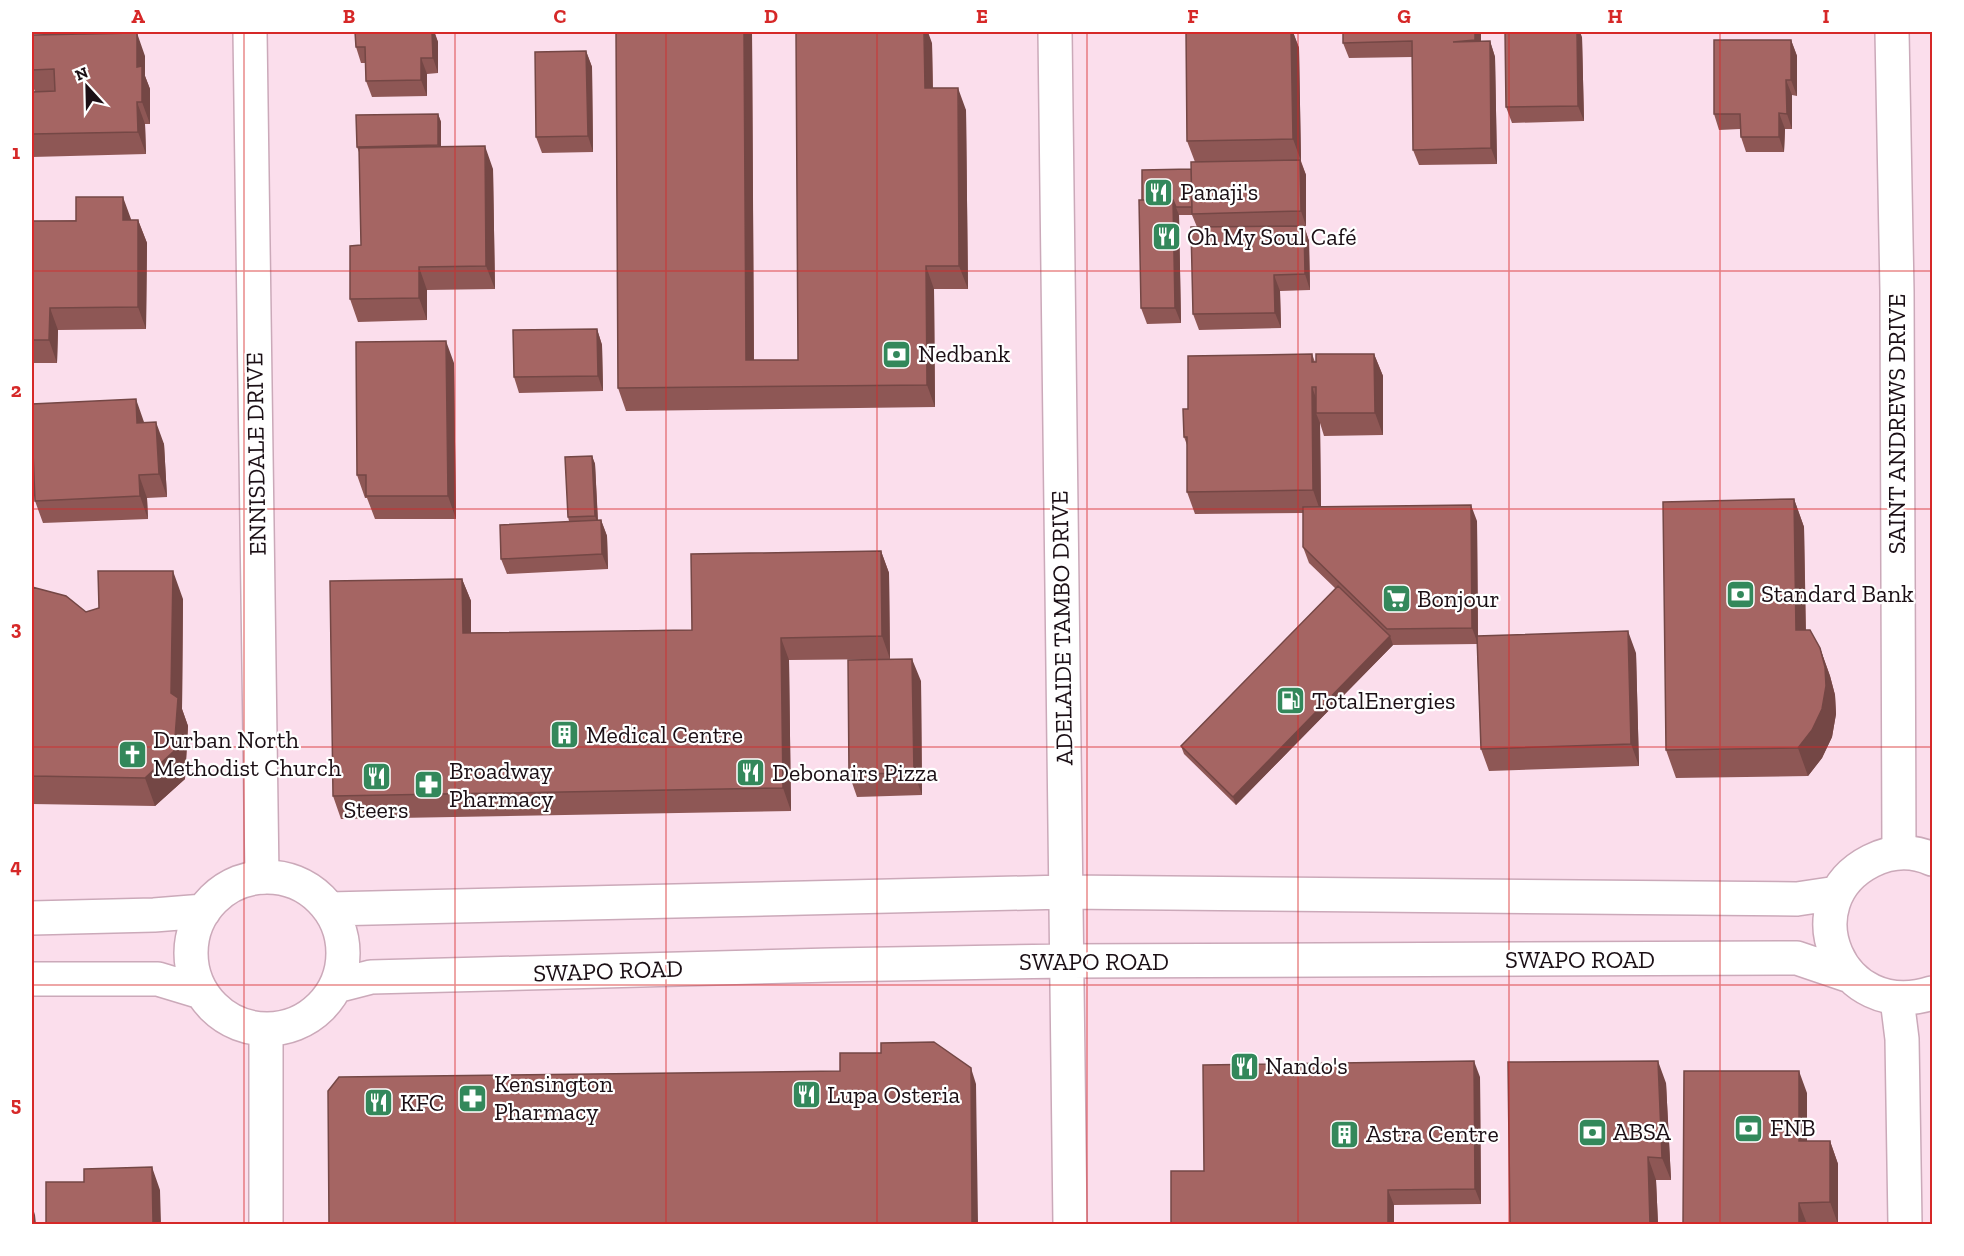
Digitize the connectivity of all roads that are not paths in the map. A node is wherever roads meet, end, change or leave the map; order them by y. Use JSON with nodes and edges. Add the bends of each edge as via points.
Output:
{"nodes":[{"id":1,"x":250,"y":32,"type":"edge"},
{"id":2,"x":1055,"y":32,"type":"edge"},
{"id":3,"x":1892,"y":32,"type":"edge"},
{"id":4,"x":1899,"y":852,"type":"junction"},
{"id":5,"x":1932,"y":859,"type":"edge"},
{"id":6,"x":262,"y":877,"type":"junction"},
{"id":7,"x":1065,"y":892,"type":"junction"},
{"id":8,"x":1837,"y":893,"type":"junction"},
{"id":9,"x":329,"y":909,"type":"junction"},
{"id":10,"x":204,"y":911,"type":"junction"},
{"id":11,"x":32,"y":918,"type":"edge"},
{"id":12,"x":1067,"y":961,"type":"junction"},
{"id":13,"x":1850,"y":976,"type":"junction"},
{"id":14,"x":32,"y":979,"type":"edge"},
{"id":15,"x":336,"y":986,"type":"junction"},
{"id":16,"x":201,"y":992,"type":"junction"},
{"id":17,"x":1932,"y":993,"type":"edge"},
{"id":18,"x":1897,"y":999,"type":"junction"},
{"id":19,"x":266,"y":1030,"type":"junction"},
{"id":20,"x":266,"y":1224,"type":"edge"},
{"id":21,"x":1070,"y":1224,"type":"edge"},
{"id":22,"x":1905,"y":1224,"type":"edge"}],
"edges":[{"from":1,"to":6,"type":"street","name":"ENNISDALE DRIVE"},
{"from":2,"to":7,"type":"street","name":"ADELAIDE TAMBO DRIVE"},
{"from":3,"to":4,"type":"street","name":"SAINT ANDREWS DRIVE"},
{"from":4,"to":5,"type":"street"},
{"from":4,"to":8,"type":"street","via":[[1863,865]]},
{"from":6,"to":9,"type":"street","via":[[300,885]]},
{"from":6,"to":10,"type":"street","via":[[230,888]]},
{"from":7,"to":8,"type":"street","via":[[1797,899]]},
{"from":7,"to":9,"type":"street"},
{"from":7,"to":12,"type":"street","name":"ADELAIDE TAMBO DRIVE"},
{"from":8,"to":13,"type":"street","via":[[1831,936],[1837,958]]},
{"from":9,"to":15,"type":"street","via":[[343,946]]},
{"from":10,"to":11,"type":"street"},
{"from":10,"to":16,"type":"street","via":[[192,937],[192,965]]},
{"from":12,"to":13,"type":"street","name":"SWAPO ROAD","via":[[1797,958]]},
{"from":12,"to":15,"type":"street","name":"SWAPO ROAD","via":[[371,977]]},
{"from":12,"to":21,"type":"street","name":"ADELAIDE TAMBO DRIVE"},
{"from":13,"to":18,"type":"street","via":[[1880,995]]},
{"from":14,"to":16,"type":"street","via":[[158,979]]},
{"from":15,"to":19,"type":"street","via":[[319,1009],[294,1024]]},
{"from":16,"to":19,"type":"street","via":[[218,1012],[240,1025]]},
{"from":17,"to":18,"type":"street"},
{"from":18,"to":22,"type":"street","via":[[1902,1039]]},
{"from":19,"to":20,"type":"street"}]}
